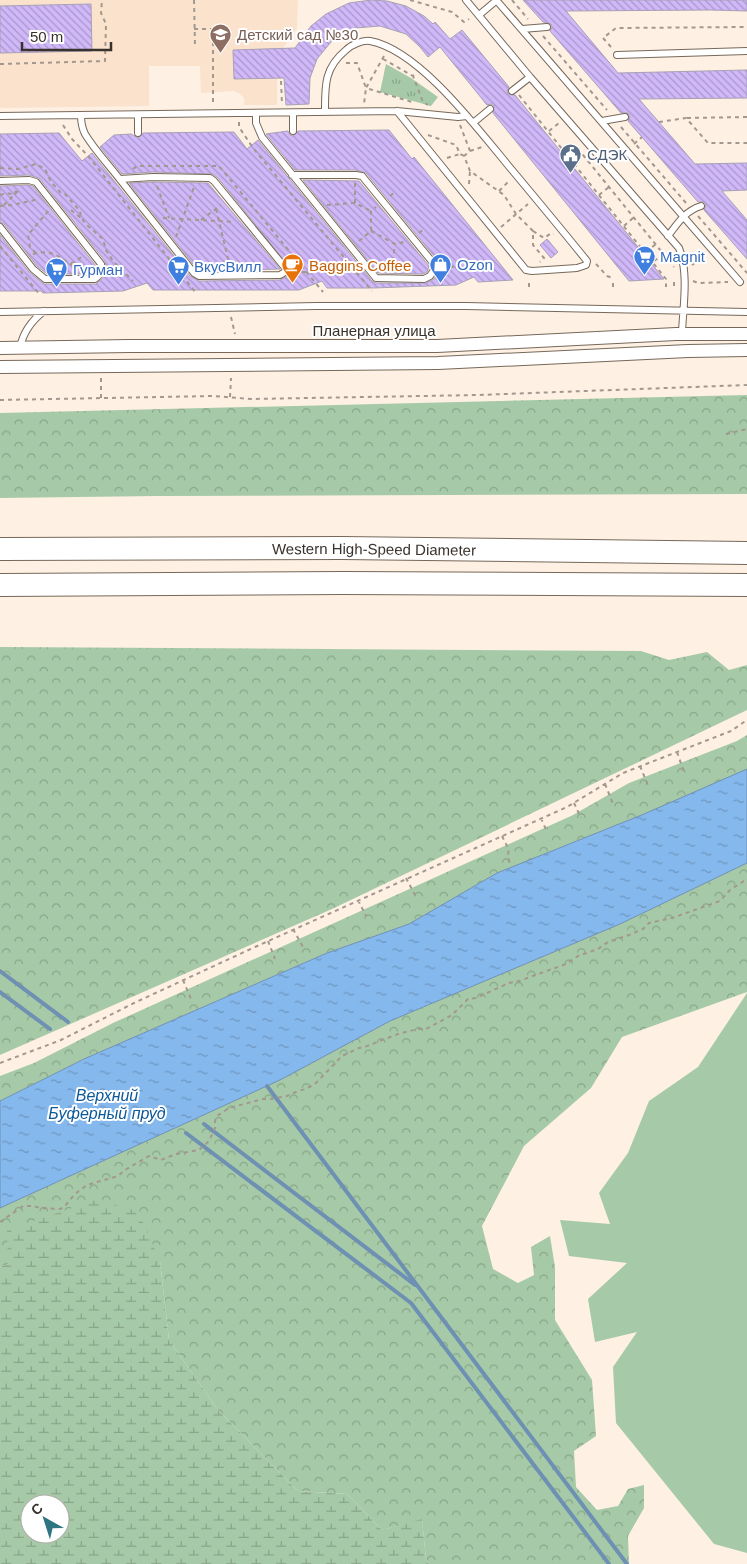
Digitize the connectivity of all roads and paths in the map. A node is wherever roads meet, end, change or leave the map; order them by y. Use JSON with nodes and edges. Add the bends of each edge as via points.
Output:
{"nodes":[{"id":1,"x":102,"y":0,"type":"edge"},
{"id":2,"x":194,"y":0,"type":"edge"},
{"id":3,"x":410,"y":0,"type":"edge"},
{"id":4,"x":466,"y":0,"type":"edge"},
{"id":5,"x":497,"y":0,"type":"edge"},
{"id":6,"x":512,"y":0,"type":"edge"},
{"id":7,"x":479,"y":15,"type":"junction"},
{"id":8,"x":470,"y":19,"type":"dead end"},
{"id":9,"x":547,"y":27,"type":"dead end"},
{"id":10,"x":536,"y":28,"type":"junction"},
{"id":11,"x":194,"y":29,"type":"junction"},
{"id":12,"x":522,"y":29,"type":"junction"},
{"id":13,"x":194,"y":46,"type":"dead end"},
{"id":14,"x":389,"y":48,"type":"junction"},
{"id":15,"x":747,"y":51,"type":"edge"},
{"id":16,"x":617,"y":54,"type":"dead end"},
{"id":17,"x":383,"y":59,"type":"junction"},
{"id":18,"x":334,"y":63,"type":"junction"},
{"id":19,"x":0,"y":64,"type":"edge"},
{"id":20,"x":420,"y":70,"type":"junction"},
{"id":21,"x":413,"y":76,"type":"junction"},
{"id":22,"x":530,"y":77,"type":"junction"},
{"id":23,"x":280,"y":81,"type":"dead end"},
{"id":24,"x":366,"y":88,"type":"junction"},
{"id":25,"x":513,"y":90,"type":"joint"},
{"id":26,"x":214,"y":92,"type":"dead end"},
{"id":27,"x":525,"y":93,"type":"dead end"},
{"id":28,"x":519,"y":96,"type":"junction"},
{"id":29,"x":282,"y":105,"type":"dead end"},
{"id":30,"x":436,"y":109,"type":"junction"},
{"id":31,"x":490,"y":109,"type":"dead end"},
{"id":32,"x":397,"y":111,"type":"junction"},
{"id":33,"x":325,"y":112,"type":"junction"},
{"id":34,"x":363,"y":112,"type":"junction"},
{"id":35,"x":256,"y":113,"type":"junction"},
{"id":36,"x":293,"y":113,"type":"junction"},
{"id":37,"x":81,"y":115,"type":"junction"},
{"id":38,"x":138,"y":115,"type":"junction"},
{"id":39,"x":0,"y":116,"type":"edge"},
{"id":40,"x":443,"y":116,"type":"junction"},
{"id":41,"x":468,"y":116,"type":"junction"},
{"id":42,"x":458,"y":117,"type":"junction"},
{"id":43,"x":625,"y":117,"type":"dead end"},
{"id":44,"x":747,"y":117,"type":"edge"},
{"id":45,"x":686,"y":118,"type":"junction"},
{"id":46,"x":239,"y":119,"type":"dead end"},
{"id":47,"x":615,"y":120,"type":"junction"},
{"id":48,"x":602,"y":121,"type":"junction"},
{"id":49,"x":659,"y":122,"type":"dead end"},
{"id":50,"x":62,"y":123,"type":"dead end"},
{"id":51,"x":473,"y":123,"type":"junction"},
{"id":52,"x":411,"y":129,"type":"junction"},
{"id":53,"x":564,"y":129,"type":"dead end"},
{"id":54,"x":293,"y":131,"type":"dead end"},
{"id":55,"x":548,"y":132,"type":"junction"},
{"id":56,"x":138,"y":134,"type":"dead end"},
{"id":57,"x":642,"y":137,"type":"dead end"},
{"id":58,"x":635,"y":143,"type":"junction"},
{"id":59,"x":747,"y":143,"type":"edge"},
{"id":60,"x":491,"y":144,"type":"junction"},
{"id":61,"x":579,"y":146,"type":"dead end"},
{"id":62,"x":579,"y":150,"type":"junction"},
{"id":63,"x":627,"y":150,"type":"junction"},
{"id":64,"x":470,"y":151,"type":"junction"},
{"id":65,"x":460,"y":154,"type":"junction"},
{"id":66,"x":464,"y":156,"type":"junction"},
{"id":67,"x":570,"y":158,"type":"junction"},
{"id":68,"x":437,"y":160,"type":"junction"},
{"id":69,"x":153,"y":166,"type":"dead end"},
{"id":70,"x":201,"y":166,"type":"dead end"},
{"id":71,"x":0,"y":168,"type":"edge"},
{"id":72,"x":515,"y":174,"type":"junction"},
{"id":73,"x":292,"y":175,"type":"junction"},
{"id":74,"x":197,"y":177,"type":"junction"},
{"id":75,"x":153,"y":178,"type":"junction"},
{"id":76,"x":120,"y":179,"type":"junction"},
{"id":77,"x":0,"y":181,"type":"edge"},
{"id":78,"x":609,"y":187,"type":"junction"},
{"id":79,"x":239,"y":191,"type":"dead end"},
{"id":80,"x":396,"y":191,"type":"dead end"},
{"id":81,"x":499,"y":191,"type":"junction"},
{"id":82,"x":0,"y":195,"type":"edge"},
{"id":83,"x":15,"y":195,"type":"dead end"},
{"id":84,"x":598,"y":195,"type":"junction"},
{"id":85,"x":535,"y":198,"type":"junction"},
{"id":86,"x":228,"y":199,"type":"junction"},
{"id":87,"x":52,"y":202,"type":"junction"},
{"id":88,"x":384,"y":202,"type":"junction"},
{"id":89,"x":0,"y":206,"type":"edge"},
{"id":90,"x":316,"y":206,"type":"junction"},
{"id":91,"x":701,"y":206,"type":"dead end"},
{"id":92,"x":216,"y":209,"type":"junction"},
{"id":93,"x":692,"y":209,"type":"junction"},
{"id":94,"x":371,"y":211,"type":"junction"},
{"id":95,"x":516,"y":214,"type":"junction"},
{"id":96,"x":684,"y":216,"type":"junction"},
{"id":97,"x":81,"y":218,"type":"junction"},
{"id":98,"x":150,"y":218,"type":"junction"},
{"id":99,"x":170,"y":218,"type":"junction"},
{"id":100,"x":633,"y":218,"type":"junction"},
{"id":101,"x":183,"y":219,"type":"junction"},
{"id":102,"x":700,"y":219,"type":"junction"},
{"id":103,"x":201,"y":220,"type":"junction"},
{"id":104,"x":219,"y":221,"type":"junction"},
{"id":105,"x":248,"y":223,"type":"junction"},
{"id":106,"x":265,"y":223,"type":"dead end"},
{"id":107,"x":624,"y":226,"type":"junction"},
{"id":108,"x":692,"y":226,"type":"junction"},
{"id":109,"x":0,"y":227,"type":"edge"},
{"id":110,"x":425,"y":228,"type":"dead end"},
{"id":111,"x":371,"y":231,"type":"junction"},
{"id":112,"x":532,"y":231,"type":"junction"},
{"id":113,"x":495,"y":232,"type":"junction"},
{"id":114,"x":565,"y":235,"type":"junction"},
{"id":115,"x":668,"y":236,"type":"junction"},
{"id":116,"x":413,"y":238,"type":"junction"},
{"id":117,"x":395,"y":244,"type":"junction"},
{"id":118,"x":656,"y":244,"type":"junction"},
{"id":119,"x":0,"y":246,"type":"edge"},
{"id":120,"x":173,"y":246,"type":"junction"},
{"id":121,"x":351,"y":248,"type":"junction"},
{"id":122,"x":645,"y":252,"type":"junction"},
{"id":123,"x":36,"y":253,"type":"junction"},
{"id":124,"x":664,"y":254,"type":"junction"},
{"id":125,"x":24,"y":258,"type":"junction"},
{"id":126,"x":692,"y":259,"type":"dead end"},
{"id":127,"x":587,"y":261,"type":"junction"},
{"id":128,"x":653,"y":262,"type":"junction"},
{"id":129,"x":692,"y":265,"type":"dead end"},
{"id":130,"x":448,"y":266,"type":"dead end"},
{"id":131,"x":459,"y":268,"type":"dead end"},
{"id":132,"x":675,"y":268,"type":"dead end"},
{"id":133,"x":103,"y":269,"type":"junction"},
{"id":134,"x":116,"y":270,"type":"dead end"},
{"id":135,"x":124,"y":271,"type":"junction"},
{"id":136,"x":528,"y":271,"type":"junction"},
{"id":137,"x":285,"y":272,"type":"junction"},
{"id":138,"x":307,"y":272,"type":"dead end"},
{"id":139,"x":747,"y":273,"type":"edge"},
{"id":140,"x":233,"y":276,"type":"junction"},
{"id":141,"x":675,"y":277,"type":"dead end"},
{"id":142,"x":613,"y":278,"type":"dead end"},
{"id":143,"x":391,"y":279,"type":"junction"},
{"id":144,"x":684,"y":279,"type":"junction"},
{"id":145,"x":133,"y":281,"type":"dead end"},
{"id":146,"x":738,"y":282,"type":"joint"},
{"id":147,"x":316,"y":283,"type":"dead end"},
{"id":148,"x":613,"y":283,"type":"dead end"},
{"id":149,"x":529,"y":284,"type":"dead end"},
{"id":150,"x":674,"y":286,"type":"dead end"},
{"id":151,"x":666,"y":287,"type":"dead end"},
{"id":152,"x":529,"y":288,"type":"dead end"},
{"id":153,"x":614,"y":288,"type":"dead end"},
{"id":154,"x":372,"y":291,"type":"dead end"},
{"id":155,"x":324,"y":292,"type":"dead end"},
{"id":156,"x":196,"y":293,"type":"dead end"},
{"id":157,"x":40,"y":295,"type":"dead end"},
{"id":158,"x":230,"y":307,"type":"junction"},
{"id":159,"x":683,"y":310,"type":"junction"},
{"id":160,"x":44,"y":311,"type":"junction"},
{"id":161,"x":0,"y":312,"type":"edge"},
{"id":162,"x":747,"y":312,"type":"edge"},
{"id":163,"x":682,"y":334,"type":"junction"},
{"id":164,"x":747,"y":334,"type":"edge"},
{"id":165,"x":236,"y":346,"type":"junction"},
{"id":166,"x":0,"y":348,"type":"edge"},
{"id":167,"x":20,"y":348,"type":"junction"},
{"id":168,"x":747,"y":350,"type":"edge"},
{"id":169,"x":101,"y":365,"type":"junction"},
{"id":170,"x":0,"y":367,"type":"edge"},
{"id":171,"x":747,"y":385,"type":"edge"},
{"id":172,"x":101,"y":399,"type":"junction"},
{"id":173,"x":0,"y":400,"type":"edge"},
{"id":174,"x":747,"y":429,"type":"edge"},
{"id":175,"x":726,"y":434,"type":"dead end"},
{"id":176,"x":0,"y":550,"type":"edge"},
{"id":177,"x":747,"y":553,"type":"edge"},
{"id":178,"x":0,"y":585,"type":"edge"},
{"id":179,"x":747,"y":585,"type":"edge"},
{"id":180,"x":747,"y":720,"type":"edge"},
{"id":181,"x":677,"y":752,"type":"junction"},
{"id":182,"x":640,"y":766,"type":"junction"},
{"id":183,"x":684,"y":772,"type":"dead end"},
{"id":184,"x":605,"y":784,"type":"junction"},
{"id":185,"x":648,"y":788,"type":"dead end"},
{"id":186,"x":574,"y":803,"type":"junction"},
{"id":187,"x":613,"y":804,"type":"dead end"},
{"id":188,"x":541,"y":818,"type":"junction"},
{"id":189,"x":581,"y":818,"type":"dead end"},
{"id":190,"x":547,"y":832,"type":"dead end"},
{"id":191,"x":502,"y":836,"type":"junction"},
{"id":192,"x":509,"y":864,"type":"dead end"},
{"id":193,"x":406,"y":878,"type":"junction"},
{"id":194,"x":747,"y":878,"type":"edge"},
{"id":195,"x":415,"y":895,"type":"dead end"},
{"id":196,"x":358,"y":900,"type":"junction"},
{"id":197,"x":366,"y":916,"type":"dead end"},
{"id":198,"x":293,"y":929,"type":"junction"},
{"id":199,"x":268,"y":941,"type":"junction"},
{"id":200,"x":303,"y":947,"type":"dead end"},
{"id":201,"x":275,"y":959,"type":"dead end"},
{"id":202,"x":182,"y":980,"type":"junction"},
{"id":203,"x":191,"y":999,"type":"dead end"},
{"id":204,"x":0,"y":1063,"type":"edge"},
{"id":205,"x":0,"y":1222,"type":"edge"}],
"edges":[{"from":1,"to":19,"type":"path","via":[[101,13],[106,24],[105,61]]},
{"from":2,"to":11,"type":"path"},
{"from":3,"to":8,"type":"path","via":[[452,12],[464,22]]},
{"from":4,"to":7,"type":"lane"},
{"from":5,"to":7,"type":"lane"},
{"from":5,"to":12,"type":"lane"},
{"from":6,"to":10,"type":"path"},
{"from":7,"to":22,"type":"lane"},
{"from":9,"to":10,"type":"lane"},
{"from":10,"to":12,"type":"lane"},
{"from":10,"to":47,"type":"path"},
{"from":11,"to":13,"type":"path"},
{"from":11,"to":26,"type":"path","via":[[213,29]]},
{"from":12,"to":48,"type":"lane"},
{"from":14,"to":17,"type":"path"},
{"from":14,"to":18,"type":"lane","via":[[368,41],[351,46]]},
{"from":14,"to":20,"type":"lane"},
{"from":15,"to":16,"type":"lane"},
{"from":17,"to":21,"type":"path"},
{"from":17,"to":24,"type":"path"},
{"from":18,"to":24,"type":"path","via":[[357,64]]},
{"from":18,"to":33,"type":"lane","via":[[325,89]]},
{"from":20,"to":21,"type":"path"},
{"from":20,"to":41,"type":"lane"},
{"from":21,"to":30,"type":"path","via":[[423,102]]},
{"from":22,"to":25,"type":"lane"},
{"from":22,"to":115,"type":"lane"},
{"from":23,"to":29,"type":"path"},
{"from":24,"to":30,"type":"path"},
{"from":24,"to":34,"type":"path"},
{"from":25,"to":28,"type":"path"},
{"from":27,"to":28,"type":"path"},
{"from":28,"to":55,"type":"path"},
{"from":30,"to":40,"type":"path"},
{"from":31,"to":51,"type":"lane"},
{"from":32,"to":34,"type":"lane"},
{"from":32,"to":40,"type":"lane"},
{"from":32,"to":52,"type":"lane"},
{"from":33,"to":34,"type":"lane"},
{"from":33,"to":36,"type":"lane"},
{"from":35,"to":36,"type":"lane"},
{"from":35,"to":38,"type":"lane"},
{"from":35,"to":73,"type":"lane","via":[[258,129]]},
{"from":36,"to":54,"type":"lane"},
{"from":37,"to":38,"type":"lane"},
{"from":37,"to":39,"type":"lane"},
{"from":37,"to":76,"type":"lane","via":[[85,134]]},
{"from":38,"to":56,"type":"lane"},
{"from":40,"to":42,"type":"lane"},
{"from":41,"to":42,"type":"lane"},
{"from":41,"to":51,"type":"lane"},
{"from":42,"to":64,"type":"path"},
{"from":43,"to":47,"type":"lane"},
{"from":44,"to":45,"type":"path"},
{"from":45,"to":49,"type":"path"},
{"from":45,"to":59,"type":"path","via":[[708,144]]},
{"from":46,"to":154,"type":"path","via":[[239,127],[254,148]]},
{"from":47,"to":48,"type":"lane"},
{"from":47,"to":58,"type":"path"},
{"from":48,"to":63,"type":"lane"},
{"from":50,"to":156,"type":"path"},
{"from":51,"to":60,"type":"lane"},
{"from":52,"to":65,"type":"path","via":[[456,145]]},
{"from":52,"to":68,"type":"lane"},
{"from":53,"to":55,"type":"path","via":[[559,123]]},
{"from":55,"to":67,"type":"path"},
{"from":57,"to":58,"type":"path"},
{"from":58,"to":63,"type":"path"},
{"from":58,"to":93,"type":"path"},
{"from":60,"to":64,"type":"path"},
{"from":60,"to":72,"type":"lane"},
{"from":61,"to":62,"type":"path"},
{"from":62,"to":67,"type":"path"},
{"from":62,"to":78,"type":"path"},
{"from":63,"to":96,"type":"lane"},
{"from":64,"to":66,"type":"path"},
{"from":65,"to":66,"type":"path"},
{"from":65,"to":68,"type":"path"},
{"from":66,"to":81,"type":"path","via":[[470,171]]},
{"from":67,"to":84,"type":"path"},
{"from":68,"to":113,"type":"lane"},
{"from":69,"to":75,"type":"path"},
{"from":70,"to":74,"type":"path"},
{"from":71,"to":97,"type":"path","via":[[18,169],[33,164],[43,168],[56,188],[80,211]]},
{"from":72,"to":81,"type":"path"},
{"from":72,"to":85,"type":"lane"},
{"from":73,"to":88,"type":"lane","via":[[356,174],[362,176]]},
{"from":73,"to":90,"type":"lane"},
{"from":74,"to":75,"type":"lane"},
{"from":74,"to":86,"type":"lane","via":[[214,181]]},
{"from":74,"to":101,"type":"path"},
{"from":75,"to":76,"type":"lane"},
{"from":75,"to":99,"type":"path"},
{"from":76,"to":98,"type":"lane"},
{"from":77,"to":87,"type":"lane","via":[[36,182]]},
{"from":78,"to":84,"type":"path"},
{"from":78,"to":100,"type":"path"},
{"from":79,"to":86,"type":"path"},
{"from":80,"to":88,"type":"path"},
{"from":81,"to":95,"type":"path"},
{"from":82,"to":83,"type":"path"},
{"from":84,"to":107,"type":"path"},
{"from":85,"to":95,"type":"path"},
{"from":85,"to":114,"type":"lane"},
{"from":86,"to":92,"type":"path"},
{"from":86,"to":105,"type":"lane"},
{"from":87,"to":89,"type":"path","via":[[43,198]]},
{"from":87,"to":97,"type":"path","via":[[65,206]]},
{"from":87,"to":123,"type":"path","via":[[28,235],[30,247]]},
{"from":87,"to":133,"type":"lane"},
{"from":88,"to":94,"type":"path"},
{"from":88,"to":116,"type":"lane"},
{"from":90,"to":94,"type":"path","via":[[355,203]]},
{"from":90,"to":121,"type":"lane"},
{"from":91,"to":93,"type":"lane"},
{"from":92,"to":103,"type":"path"},
{"from":92,"to":104,"type":"path"},
{"from":93,"to":96,"type":"lane"},
{"from":93,"to":102,"type":"path"},
{"from":94,"to":111,"type":"path"},
{"from":95,"to":112,"type":"path"},
{"from":95,"to":113,"type":"path"},
{"from":96,"to":108,"type":"lane"},
{"from":96,"to":115,"type":"lane"},
{"from":97,"to":135,"type":"path","via":[[103,239],[108,255]]},
{"from":98,"to":99,"type":"path"},
{"from":98,"to":120,"type":"lane"},
{"from":99,"to":101,"type":"path"},
{"from":100,"to":107,"type":"path"},
{"from":100,"to":118,"type":"path"},
{"from":101,"to":103,"type":"path"},
{"from":101,"to":120,"type":"path"},
{"from":102,"to":108,"type":"path"},
{"from":102,"to":139,"type":"path"},
{"from":103,"to":104,"type":"path"},
{"from":104,"to":105,"type":"path"},
{"from":104,"to":140,"type":"path"},
{"from":105,"to":106,"type":"path"},
{"from":105,"to":137,"type":"lane","via":[[286,269]]},
{"from":107,"to":122,"type":"path"},
{"from":108,"to":146,"type":"lane"},
{"from":109,"to":125,"type":"lane"},
{"from":110,"to":116,"type":"path"},
{"from":111,"to":117,"type":"path"},
{"from":111,"to":121,"type":"path"},
{"from":112,"to":114,"type":"path","via":[[544,238],[550,234]]},
{"from":112,"to":136,"type":"path","via":[[533,245],[544,258]]},
{"from":113,"to":136,"type":"lane"},
{"from":114,"to":127,"type":"lane"},
{"from":115,"to":144,"type":"lane","via":[[683,258]]},
{"from":116,"to":117,"type":"path"},
{"from":116,"to":143,"type":"lane","via":[[434,264],[434,270],[424,279]]},
{"from":117,"to":143,"type":"path"},
{"from":118,"to":122,"type":"path"},
{"from":118,"to":124,"type":"path"},
{"from":119,"to":157,"type":"path"},
{"from":120,"to":140,"type":"lane","via":[[199,276]]},
{"from":121,"to":143,"type":"lane","via":[[376,278]]},
{"from":122,"to":128,"type":"path"},
{"from":123,"to":125,"type":"path"},
{"from":123,"to":133,"type":"path","via":[[56,255],[79,268]]},
{"from":124,"to":128,"type":"path"},
{"from":124,"to":132,"type":"path"},
{"from":125,"to":133,"type":"lane","via":[[45,279],[94,279]]},
{"from":126,"to":129,"type":"path"},
{"from":127,"to":136,"type":"lane","via":[[583,267]]},
{"from":127,"to":142,"type":"path","via":[[598,265]]},
{"from":128,"to":151,"type":"path","via":[[666,279]]},
{"from":130,"to":131,"type":"path"},
{"from":134,"to":135,"type":"path"},
{"from":135,"to":145,"type":"path"},
{"from":137,"to":138,"type":"path"},
{"from":137,"to":140,"type":"lane","via":[[280,275]]},
{"from":141,"to":150,"type":"path"},
{"from":144,"to":146,"type":"path","via":[[698,283]]},
{"from":144,"to":159,"type":"lane"},
{"from":147,"to":155,"type":"path"},
{"from":148,"to":153,"type":"path"},
{"from":149,"to":152,"type":"path"},
{"from":158,"to":159,"type":"lane","via":[[466,306]]},
{"from":158,"to":160,"type":"lane"},
{"from":158,"to":165,"type":"path"},
{"from":159,"to":162,"type":"lane"},
{"from":159,"to":163,"type":"lane"},
{"from":160,"to":161,"type":"lane"},
{"from":160,"to":167,"type":"lane","via":[[26,330]]},
{"from":163,"to":164,"type":"street","name":"Планерная улица"},
{"from":163,"to":165,"type":"street","name":"Планерная улица","via":[[437,346]]},
{"from":165,"to":167,"type":"street","name":"Планерная улица"},
{"from":166,"to":167,"type":"street","name":"Планерная улица"},
{"from":168,"to":169,"type":"street","via":[[438,363]]},
{"from":169,"to":170,"type":"street"},
{"from":169,"to":172,"type":"path"},
{"from":171,"to":172,"type":"path","via":[[478,395]]},
{"from":172,"to":173,"type":"path"},
{"from":174,"to":175,"type":"path"},
{"from":176,"to":177,"type":"highway","name":"Western High-Speed Diameter","via":[[342,548]]},
{"from":178,"to":179,"type":"highway"},
{"from":180,"to":181,"type":"path","via":[[731,731]]},
{"from":181,"to":182,"type":"path"},
{"from":181,"to":183,"type":"path"},
{"from":182,"to":184,"type":"path"},
{"from":182,"to":185,"type":"path"},
{"from":184,"to":186,"type":"path"},
{"from":184,"to":187,"type":"path"},
{"from":186,"to":188,"type":"path"},
{"from":186,"to":189,"type":"path"},
{"from":188,"to":190,"type":"path"},
{"from":188,"to":191,"type":"path"},
{"from":191,"to":192,"type":"path","via":[[508,848]]},
{"from":191,"to":193,"type":"path"},
{"from":193,"to":195,"type":"path"},
{"from":193,"to":196,"type":"path"},
{"from":194,"to":205,"type":"path","via":[[720,901],[649,923],[643,929],[608,942],[566,964],[468,999],[452,1014],[426,1029],[398,1034],[342,1056],[306,1089],[272,1100],[263,1099],[229,1108],[217,1116],[216,1128],[199,1150],[161,1160],[149,1156],[118,1176],[80,1189],[60,1209],[23,1206]]},
{"from":196,"to":197,"type":"path"},
{"from":196,"to":198,"type":"path"},
{"from":198,"to":199,"type":"path"},
{"from":198,"to":200,"type":"path"},
{"from":199,"to":201,"type":"path"},
{"from":199,"to":202,"type":"path"},
{"from":202,"to":203,"type":"path"},
{"from":202,"to":204,"type":"path","via":[[61,1040]]}]}
